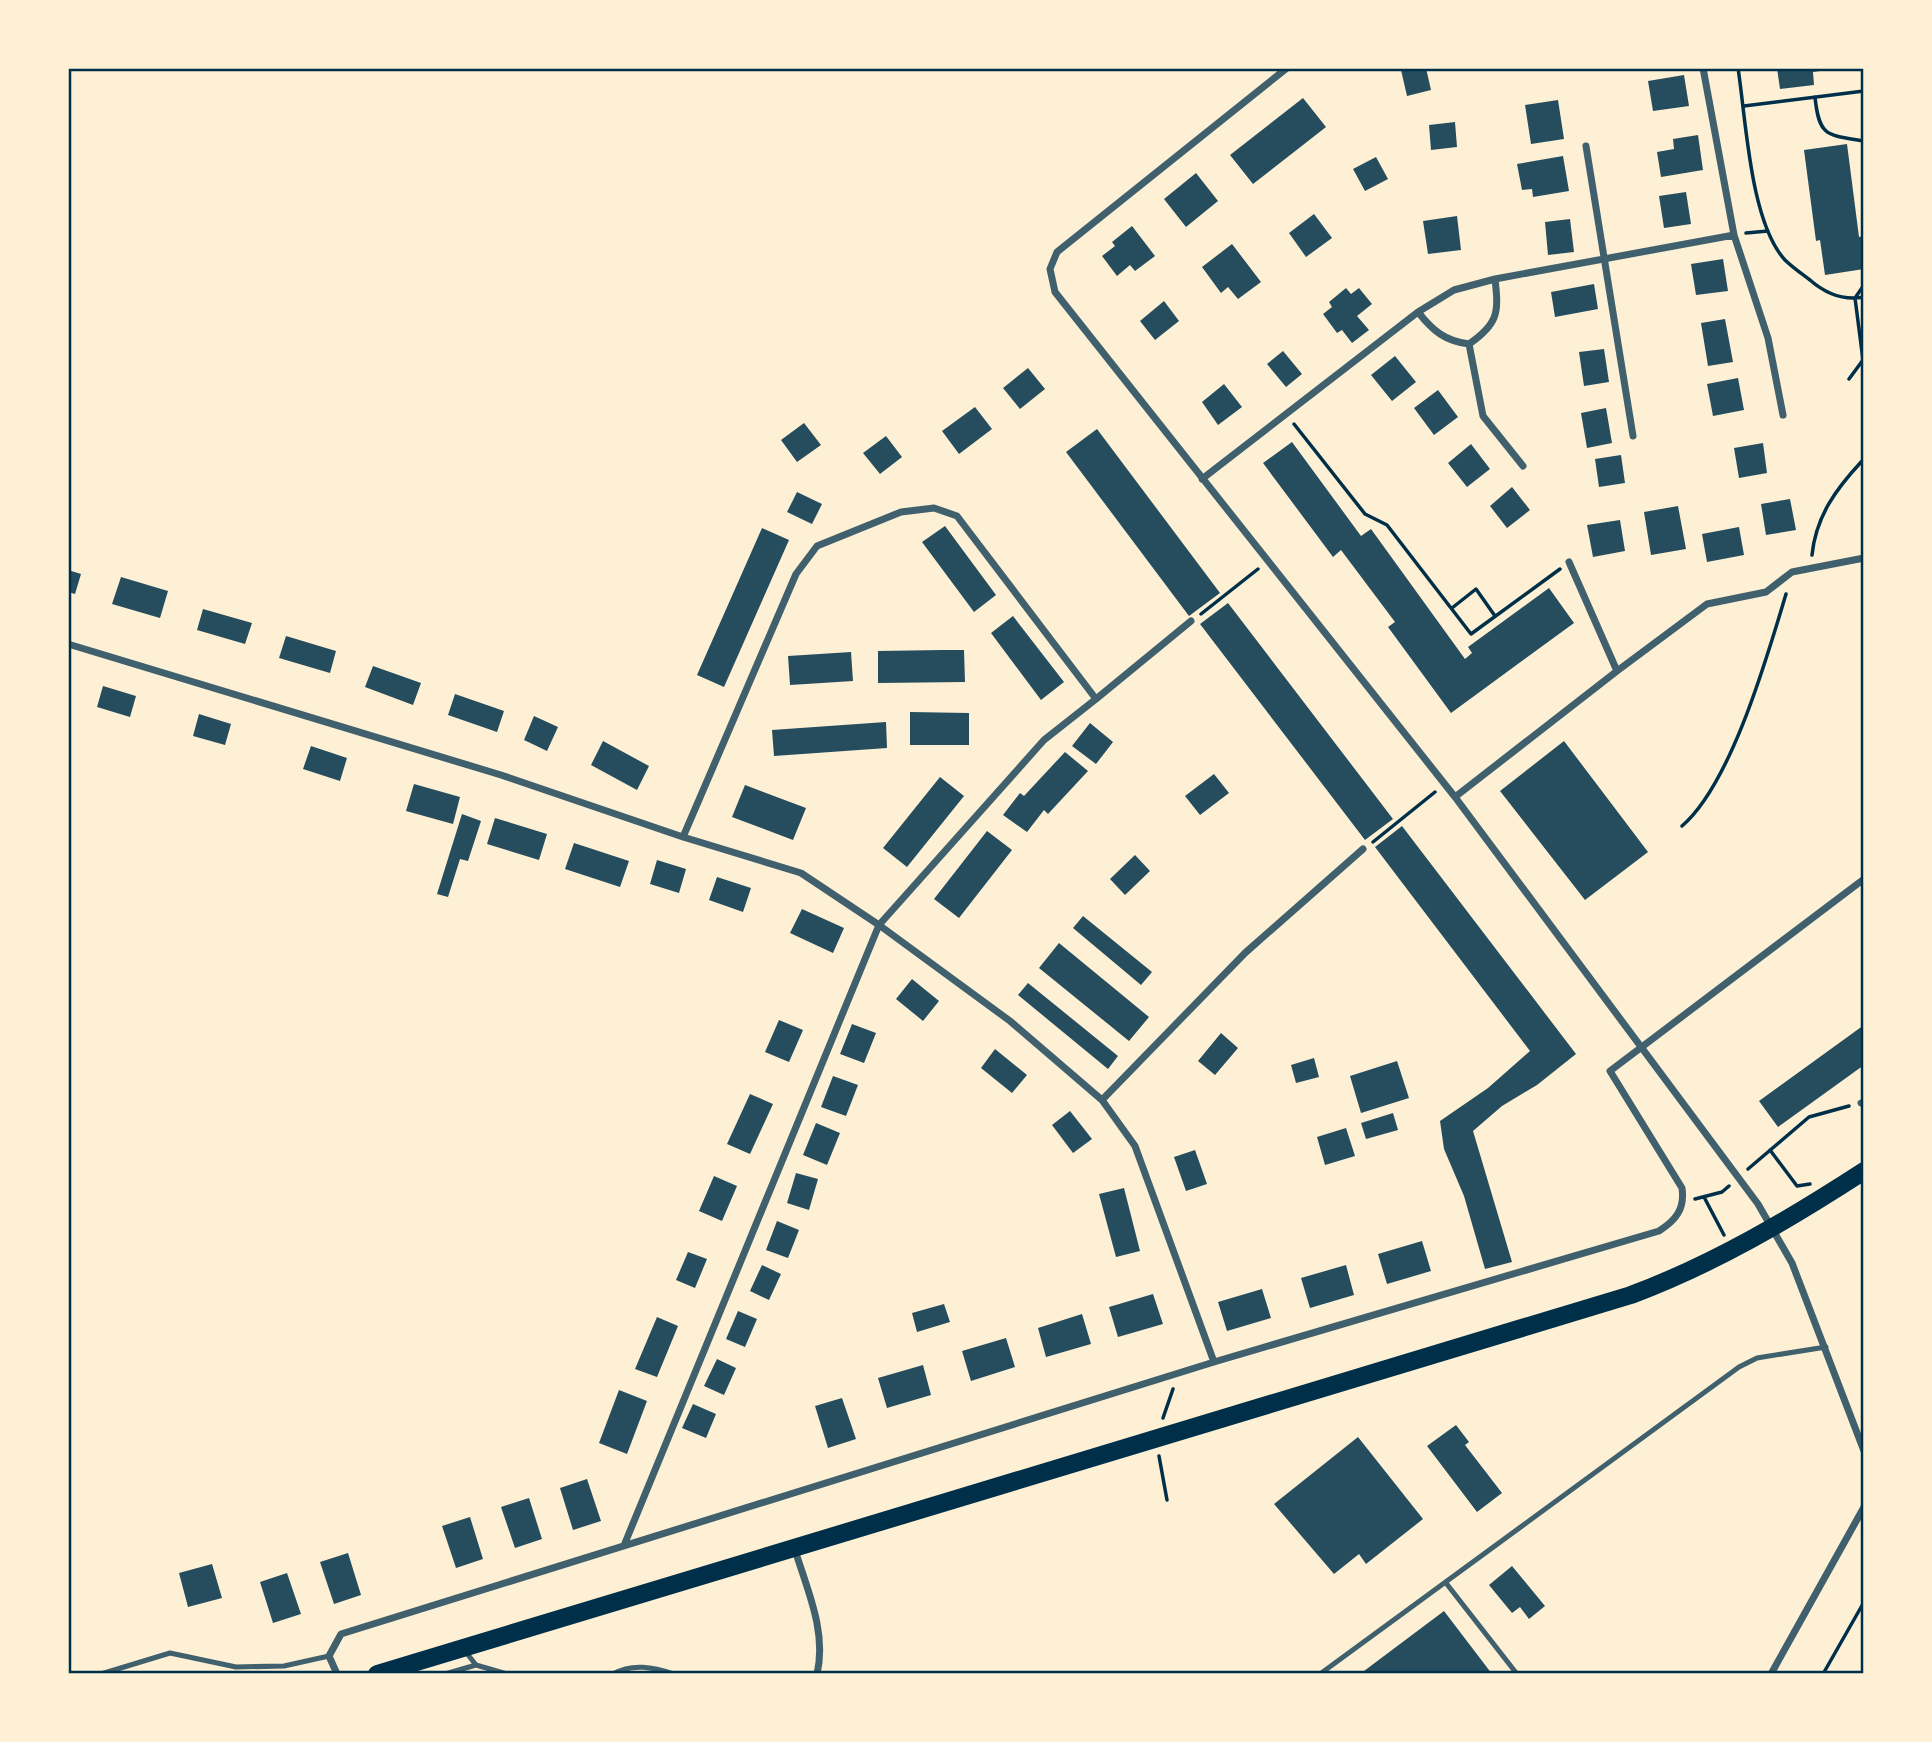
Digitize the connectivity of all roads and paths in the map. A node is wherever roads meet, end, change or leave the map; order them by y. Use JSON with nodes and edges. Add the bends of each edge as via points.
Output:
{"nodes":[{"id":1,"x":1287,"y":68,"type":"edge"},
{"id":2,"x":1703,"y":68,"type":"edge"},
{"id":3,"x":1738,"y":68,"type":"edge"},
{"id":4,"x":1864,"y":91,"type":"edge"},
{"id":5,"x":1815,"y":97,"type":"junction"},
{"id":6,"x":1744,"y":106,"type":"junction"},
{"id":7,"x":1864,"y":141,"type":"edge"},
{"id":8,"x":1586,"y":146,"type":"dead end"},
{"id":9,"x":1768,"y":231,"type":"junction"},
{"id":10,"x":1734,"y":235,"type":"junction"},
{"id":11,"x":1605,"y":257,"type":"junction"},
{"id":12,"x":1494,"y":279,"type":"junction"},
{"id":13,"x":1864,"y":285,"type":"edge"},
{"id":14,"x":1864,"y":296,"type":"edge"},
{"id":15,"x":1855,"y":298,"type":"junction"},
{"id":16,"x":1419,"y":312,"type":"junction"},
{"id":17,"x":1469,"y":344,"type":"junction"},
{"id":18,"x":1849,"y":379,"type":"dead end"},
{"id":19,"x":1286,"y":414,"type":"junction"},
{"id":20,"x":1783,"y":415,"type":"dead end"},
{"id":21,"x":1633,"y":436,"type":"dead end"},
{"id":22,"x":1862,"y":461,"type":"dead end"},
{"id":23,"x":1523,"y":466,"type":"dead end"},
{"id":24,"x":1202,"y":479,"type":"junction"},
{"id":25,"x":1864,"y":558,"type":"edge"},
{"id":26,"x":1268,"y":561,"type":"junction"},
{"id":27,"x":1569,"y":562,"type":"joint"},
{"id":28,"x":1792,"y":572,"type":"junction"},
{"id":29,"x":1451,"y":609,"type":"junction"},
{"id":30,"x":1495,"y":616,"type":"junction"},
{"id":31,"x":1191,"y":621,"type":"joint"},
{"id":32,"x":68,"y":644,"type":"edge"},
{"id":33,"x":1617,"y":671,"type":"junction"},
{"id":34,"x":1097,"y":699,"type":"junction"},
{"id":35,"x":1444,"y":784,"type":"junction"},
{"id":36,"x":1455,"y":797,"type":"junction"},
{"id":37,"x":1682,"y":825,"type":"dead end"},
{"id":38,"x":683,"y":837,"type":"junction"},
{"id":39,"x":1363,"y":849,"type":"joint"},
{"id":40,"x":1864,"y":879,"type":"edge"},
{"id":41,"x":879,"y":925,"type":"junction"},
{"id":42,"x":1642,"y":1049,"type":"junction"},
{"id":43,"x":1102,"y":1100,"type":"junction"},
{"id":44,"x":1863,"y":1102,"type":"edge"},
{"id":45,"x":1770,"y":1150,"type":"junction"},
{"id":46,"x":1864,"y":1171,"type":"edge"},
{"id":47,"x":1738,"y":1177,"type":"junction"},
{"id":48,"x":1704,"y":1196,"type":"junction"},
{"id":49,"x":1822,"y":1198,"type":"junction"},
{"id":50,"x":1684,"y":1202,"type":"junction"},
{"id":51,"x":1773,"y":1227,"type":"junction"},
{"id":52,"x":1731,"y":1250,"type":"junction"},
{"id":53,"x":1826,"y":1347,"type":"junction"},
{"id":54,"x":1214,"y":1362,"type":"junction"},
{"id":55,"x":1864,"y":1451,"type":"edge"},
{"id":56,"x":1864,"y":1507,"type":"edge"},
{"id":57,"x":625,"y":1543,"type":"junction"},
{"id":58,"x":795,"y":1550,"type":"junction"},
{"id":59,"x":1446,"y":1583,"type":"junction"},
{"id":60,"x":1864,"y":1602,"type":"edge"},
{"id":61,"x":462,"y":1648,"type":"junction"},
{"id":62,"x":329,"y":1656,"type":"junction"},
{"id":63,"x":476,"y":1665,"type":"junction"},
{"id":64,"x":101,"y":1674,"type":"edge"},
{"id":65,"x":337,"y":1674,"type":"edge"},
{"id":66,"x":377,"y":1674,"type":"edge"},
{"id":67,"x":444,"y":1674,"type":"edge"},
{"id":68,"x":507,"y":1674,"type":"edge"},
{"id":69,"x":613,"y":1674,"type":"edge"},
{"id":70,"x":674,"y":1674,"type":"edge"},
{"id":71,"x":817,"y":1674,"type":"edge"},
{"id":72,"x":1320,"y":1674,"type":"edge"},
{"id":73,"x":1517,"y":1674,"type":"edge"},
{"id":74,"x":1771,"y":1674,"type":"edge"},
{"id":75,"x":1823,"y":1674,"type":"edge"}],
"edges":[{"from":1,"to":24,"type":"street","via":[[1058,252],[1050,269],[1055,292]]},
{"from":2,"to":10,"type":"street"},
{"from":3,"to":6,"type":"path"},
{"from":4,"to":5,"type":"path"},
{"from":5,"to":6,"type":"path"},
{"from":5,"to":7,"type":"path","via":[[1818,124],[1829,135]]},
{"from":6,"to":9,"type":"path","via":[[1751,172]]},
{"from":8,"to":11,"type":"street"},
{"from":9,"to":10,"type":"path"},
{"from":9,"to":15,"type":"path","via":[[1783,258],[1818,288]]},
{"from":10,"to":11,"type":"street"},
{"from":10,"to":20,"type":"street","via":[[1768,338]]},
{"from":11,"to":12,"type":"street"},
{"from":11,"to":21,"type":"street"},
{"from":12,"to":16,"type":"street","via":[[1454,290]]},
{"from":12,"to":17,"type":"street","via":[[1497,304],[1489,330]]},
{"from":13,"to":15,"type":"path"},
{"from":14,"to":15,"type":"path"},
{"from":15,"to":18,"type":"path","via":[[1863,360]]},
{"from":16,"to":17,"type":"street","via":[[1432,329],[1451,342]]},
{"from":16,"to":19,"type":"street"},
{"from":17,"to":23,"type":"street","via":[[1483,416]]},
{"from":19,"to":24,"type":"street"},
{"from":19,"to":29,"type":"path","via":[[1365,514],[1387,525]]},
{"from":22,"to":28,"type":"path","via":[[1830,500],[1814,532],[1812,557]]},
{"from":24,"to":26,"type":"street"},
{"from":25,"to":28,"type":"street"},
{"from":26,"to":31,"type":"path"},
{"from":26,"to":35,"type":"street"},
{"from":27,"to":30,"type":"path"},
{"from":27,"to":33,"type":"street"},
{"from":28,"to":33,"type":"street","via":[[1766,592],[1707,604]]},
{"from":28,"to":37,"type":"path","via":[[1737,740],[1698,812]]},
{"from":29,"to":30,"type":"path","via":[[1471,634]]},
{"from":29,"to":30,"type":"path","via":[[1476,589]]},
{"from":31,"to":34,"type":"street"},
{"from":32,"to":38,"type":"street","via":[[501,775]]},
{"from":33,"to":36,"type":"street"},
{"from":34,"to":38,"type":"street","via":[[957,516],[934,508],[901,512],[817,546],[796,574]]},
{"from":34,"to":41,"type":"street","via":[[1044,740]]},
{"from":35,"to":36,"type":"street"},
{"from":35,"to":39,"type":"path"},
{"from":36,"to":42,"type":"street"},
{"from":38,"to":41,"type":"street","via":[[801,873]]},
{"from":39,"to":43,"type":"street","via":[[1245,953]]},
{"from":40,"to":42,"type":"street"},
{"from":41,"to":43,"type":"street","via":[[1010,1021]]},
{"from":41,"to":57,"type":"street"},
{"from":42,"to":47,"type":"street"},
{"from":42,"to":50,"type":"street","via":[[1610,1071],[1682,1188]]},
{"from":43,"to":54,"type":"street","via":[[1135,1146]]},
{"from":44,"to":45,"type":"path","via":[[1809,1118]]},
{"from":45,"to":47,"type":"path"},
{"from":45,"to":49,"type":"path","via":[[1797,1186],[1812,1184]]},
{"from":46,"to":49,"type":"main road"},
{"from":47,"to":48,"type":"path","via":[[1722,1192]]},
{"from":47,"to":51,"type":"street"},
{"from":48,"to":50,"type":"path"},
{"from":48,"to":52,"type":"path"},
{"from":49,"to":51,"type":"main road"},
{"from":50,"to":54,"type":"street","via":[[1675,1219],[1659,1231]]},
{"from":51,"to":52,"type":"main road"},
{"from":51,"to":53,"type":"street"},
{"from":52,"to":58,"type":"main road","via":[[1631,1295]]},
{"from":53,"to":55,"type":"street"},
{"from":53,"to":59,"type":"lane","via":[[1757,1358],[1739,1367]]},
{"from":54,"to":57,"type":"street"},
{"from":56,"to":74,"type":"street"},
{"from":57,"to":62,"type":"street","via":[[341,1634]]},
{"from":58,"to":61,"type":"main road"},
{"from":58,"to":71,"type":"street","via":[[821,1644]]},
{"from":59,"to":72,"type":"lane"},
{"from":59,"to":73,"type":"lane"},
{"from":60,"to":75,"type":"path"},
{"from":61,"to":63,"type":"lane"},
{"from":61,"to":66,"type":"main road"},
{"from":62,"to":64,"type":"lane","via":[[284,1666],[236,1667],[170,1653]]},
{"from":62,"to":65,"type":"street"},
{"from":63,"to":67,"type":"lane"},
{"from":63,"to":68,"type":"lane"},
{"from":69,"to":70,"type":"lane","via":[[626,1667]]}]}
